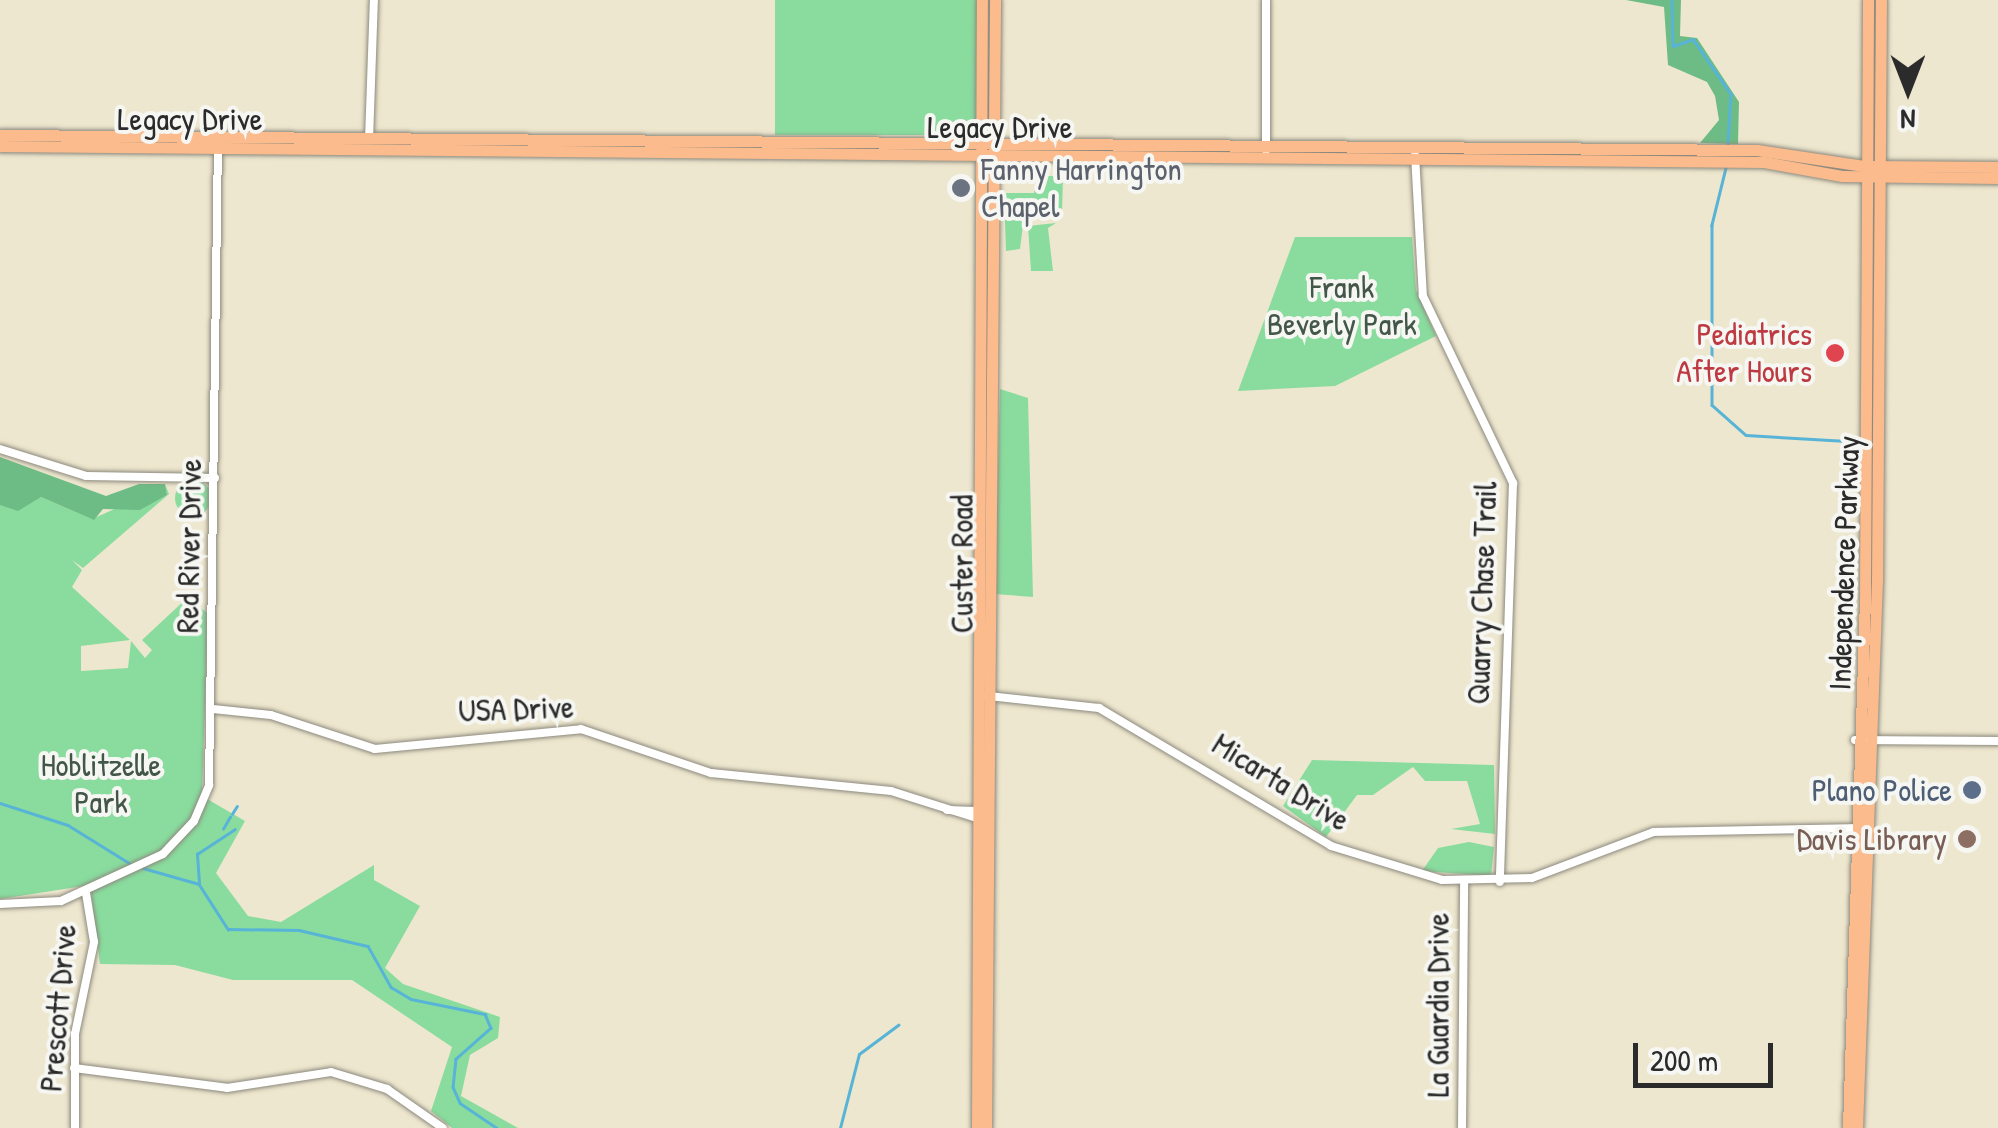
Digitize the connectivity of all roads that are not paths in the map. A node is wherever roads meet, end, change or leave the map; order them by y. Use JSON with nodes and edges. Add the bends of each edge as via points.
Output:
{"nodes":[{"id":1,"x":374,"y":0,"type":"edge"},
{"id":2,"x":982,"y":0,"type":"edge"},
{"id":3,"x":995,"y":0,"type":"edge"},
{"id":4,"x":1266,"y":0,"type":"edge"},
{"id":5,"x":1868,"y":0,"type":"edge"},
{"id":6,"x":1881,"y":0,"type":"edge"},
{"id":7,"x":989,"y":62,"type":"junction"},
{"id":8,"x":1872,"y":84,"type":"junction"},
{"id":9,"x":0,"y":135,"type":"edge"},
{"id":10,"x":218,"y":141,"type":"junction"},
{"id":11,"x":369,"y":142,"type":"junction"},
{"id":12,"x":0,"y":146,"type":"edge"},
{"id":13,"x":990,"y":148,"type":"junction"},
{"id":14,"x":1266,"y":151,"type":"junction"},
{"id":15,"x":1415,"y":153,"type":"junction"},
{"id":16,"x":1971,"y":167,"type":"junction"},
{"id":17,"x":1998,"y":167,"type":"edge"},
{"id":18,"x":1864,"y":172,"type":"junction"},
{"id":19,"x":1879,"y":172,"type":"junction"},
{"id":20,"x":1944,"y":178,"type":"junction"},
{"id":21,"x":1998,"y":178,"type":"edge"},
{"id":22,"x":1871,"y":325,"type":"junction"},
{"id":23,"x":0,"y":450,"type":"edge"},
{"id":24,"x":215,"y":478,"type":"junction"},
{"id":25,"x":986,"y":696,"type":"junction"},
{"id":26,"x":213,"y":709,"type":"junction"},
{"id":27,"x":1860,"y":741,"type":"junction"},
{"id":28,"x":1998,"y":741,"type":"edge"},
{"id":29,"x":985,"y":815,"type":"junction"},
{"id":30,"x":1860,"y":830,"type":"junction"},
{"id":31,"x":1464,"y":882,"type":"junction"},
{"id":32,"x":1500,"y":882,"type":"junction"},
{"id":33,"x":86,"y":893,"type":"junction"},
{"id":34,"x":0,"y":904,"type":"edge"},
{"id":35,"x":74,"y":1068,"type":"junction"},
{"id":36,"x":75,"y":1128,"type":"edge"},
{"id":37,"x":443,"y":1128,"type":"edge"},
{"id":38,"x":977,"y":1128,"type":"edge"},
{"id":39,"x":986,"y":1128,"type":"edge"},
{"id":40,"x":1462,"y":1128,"type":"edge"},
{"id":41,"x":1848,"y":1128,"type":"edge"},
{"id":42,"x":1857,"y":1128,"type":"edge"}],
"edges":[{"from":1,"to":11,"type":"street"},
{"from":2,"to":7,"type":"main road","name":"Custer Road"},
{"from":3,"to":7,"type":"main road","name":"Custer Road"},
{"from":4,"to":14,"type":"street"},
{"from":5,"to":8,"type":"main road","name":"Independence Parkway"},
{"from":6,"to":8,"type":"main road","name":"Independence Parkway"},
{"from":7,"to":13,"type":"main road","name":"Custer Road"},
{"from":8,"to":18,"type":"main road","name":"Independence Parkway"},
{"from":8,"to":19,"type":"main road","name":"Independence Parkway"},
{"from":9,"to":10,"type":"main road","name":"Legacy Drive"},
{"from":10,"to":11,"type":"main road","name":"Legacy Drive"},
{"from":10,"to":12,"type":"main road","name":"Legacy Drive"},
{"from":10,"to":24,"type":"street","name":"Red River Drive"},
{"from":11,"to":13,"type":"main road","name":"Legacy Drive"},
{"from":13,"to":14,"type":"main road","name":"Legacy Drive"},
{"from":13,"to":25,"type":"main road","name":"Custer Road"},
{"from":14,"to":15,"type":"main road","name":"Legacy Drive"},
{"from":15,"to":18,"type":"main road","name":"Legacy Drive","via":[[1788,159]]},
{"from":15,"to":32,"type":"street","name":"Quarry Chase Trail","via":[[1423,296],[1513,483]]},
{"from":16,"to":17,"type":"main road","name":"Legacy Drive"},
{"from":16,"to":19,"type":"main road","name":"Legacy Drive"},
{"from":16,"to":20,"type":"main road"},
{"from":18,"to":19,"type":"main road","name":"Legacy Drive"},
{"from":18,"to":22,"type":"main road","name":"Independence Parkway"},
{"from":19,"to":20,"type":"main road","name":"Legacy Drive"},
{"from":19,"to":22,"type":"main road","name":"Independence Parkway"},
{"from":20,"to":21,"type":"main road","name":"Legacy Drive"},
{"from":22,"to":27,"type":"main road","name":"Independence Parkway"},
{"from":23,"to":24,"type":"street","via":[[86,476]]},
{"from":24,"to":26,"type":"street","name":"Red River Drive"},
{"from":25,"to":29,"type":"main road","name":"Custer Road"},
{"from":25,"to":31,"type":"street","name":"Micarta Drive","via":[[1099,708],[1331,846],[1399,872]]},
{"from":26,"to":29,"type":"street","name":"USA Drive","via":[[272,714],[376,749],[581,729],[712,773],[892,791],[937,810]]},
{"from":26,"to":33,"type":"street","name":"Red River Drive","via":[[204,800],[160,856]]},
{"from":27,"to":28,"type":"street"},
{"from":27,"to":30,"type":"main road","name":"Independence Parkway"},
{"from":29,"to":38,"type":"main road","name":"Custer Road"},
{"from":29,"to":39,"type":"main road","name":"Custer Road"},
{"from":30,"to":32,"type":"street","name":"Micarta Drive","via":[[1654,832]]},
{"from":30,"to":41,"type":"main road","name":"Independence Parkway"},
{"from":30,"to":42,"type":"main road","name":"Independence Parkway"},
{"from":31,"to":32,"type":"street","name":"Micarta Drive"},
{"from":31,"to":40,"type":"street","name":"La Guardia Drive"},
{"from":33,"to":34,"type":"street","name":"Red River Drive"},
{"from":33,"to":35,"type":"street","name":"Prescott Drive","via":[[94,942]]},
{"from":35,"to":36,"type":"street","name":"Prescott Drive"},
{"from":35,"to":37,"type":"street","via":[[227,1088],[331,1072],[387,1090]]}]}
